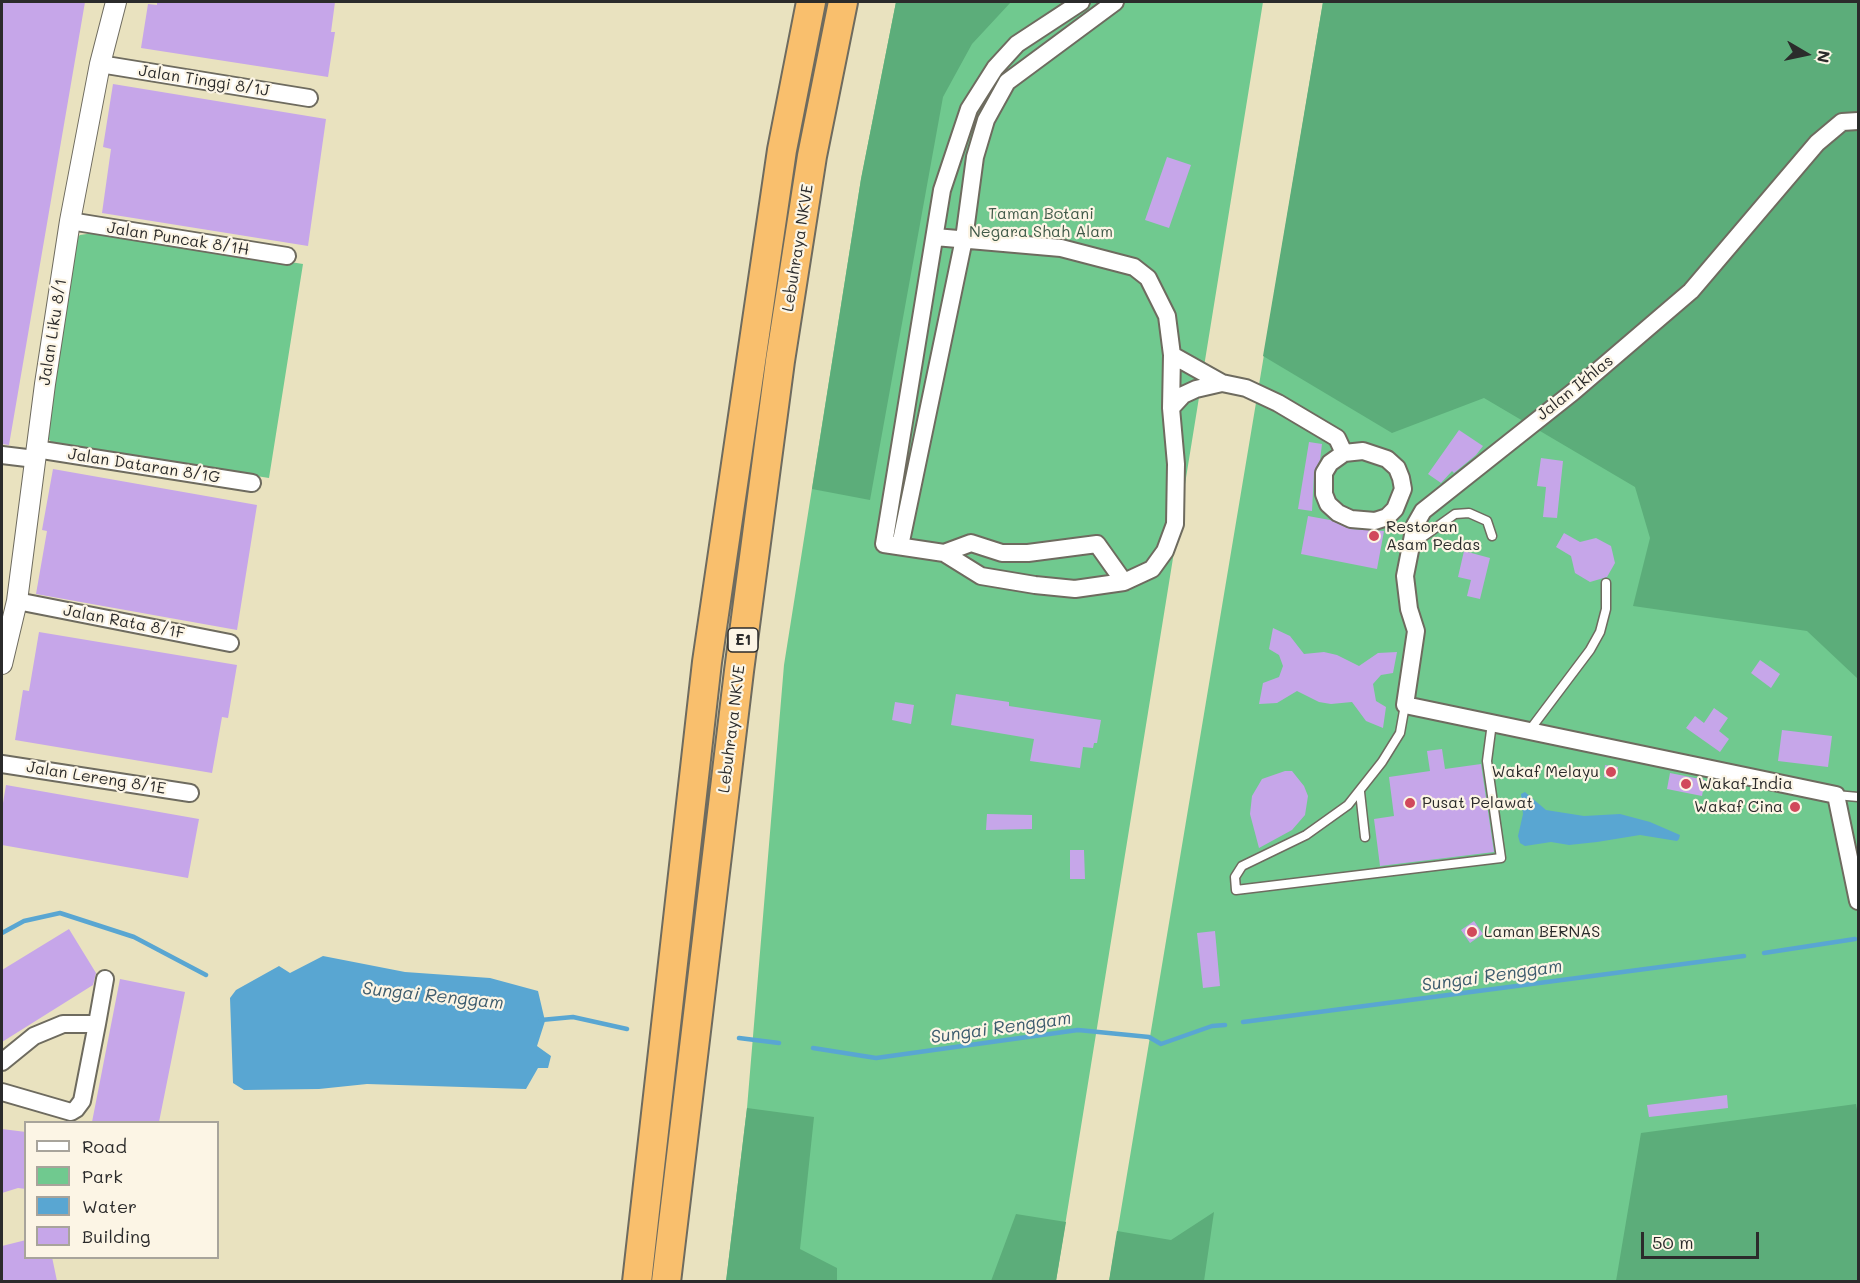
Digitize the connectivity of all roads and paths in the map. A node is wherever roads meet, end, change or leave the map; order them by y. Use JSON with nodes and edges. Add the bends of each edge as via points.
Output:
{"nodes":[{"id":1,"x":116,"y":2,"type":"edge"},
{"id":2,"x":811,"y":2,"type":"edge"},
{"id":3,"x":843,"y":2,"type":"edge"},
{"id":4,"x":1081,"y":2,"type":"edge"},
{"id":5,"x":1115,"y":2,"type":"edge"},
{"id":6,"x":100,"y":64,"type":"junction"},
{"id":7,"x":309,"y":98,"type":"dead end"},
{"id":8,"x":1858,"y":121,"type":"edge"},
{"id":9,"x":70,"y":221,"type":"junction"},
{"id":10,"x":935,"y":237,"type":"junction"},
{"id":11,"x":964,"y":239,"type":"junction"},
{"id":12,"x":287,"y":256,"type":"dead end"},
{"id":13,"x":1172,"y":355,"type":"junction"},
{"id":14,"x":1222,"y":383,"type":"junction"},
{"id":15,"x":1171,"y":408,"type":"junction"},
{"id":16,"x":1344,"y":453,"type":"junction"},
{"id":17,"x":36,"y":454,"type":"junction"},
{"id":18,"x":2,"y":455,"type":"edge"},
{"id":19,"x":252,"y":483,"type":"dead end"},
{"id":20,"x":1400,"y":500,"type":"junction"},
{"id":21,"x":1423,"y":511,"type":"junction"},
{"id":22,"x":1492,"y":536,"type":"dead end"},
{"id":23,"x":900,"y":546,"type":"junction"},
{"id":24,"x":1411,"y":546,"type":"junction"},
{"id":25,"x":944,"y":553,"type":"junction"},
{"id":26,"x":1124,"y":582,"type":"junction"},
{"id":27,"x":1606,"y":583,"type":"dead end"},
{"id":28,"x":17,"y":601,"type":"junction"},
{"id":29,"x":230,"y":643,"type":"dead end"},
{"id":30,"x":2,"y":664,"type":"edge"},
{"id":31,"x":1405,"y":705,"type":"junction"},
{"id":32,"x":1492,"y":723,"type":"junction"},
{"id":33,"x":1529,"y":731,"type":"junction"},
{"id":34,"x":2,"y":764,"type":"edge"},
{"id":35,"x":1360,"y":792,"type":"junction"},
{"id":36,"x":190,"y":793,"type":"dead end"},
{"id":37,"x":1836,"y":795,"type":"junction"},
{"id":38,"x":1858,"y":797,"type":"edge"},
{"id":39,"x":1365,"y":837,"type":"dead end"},
{"id":40,"x":1858,"y":901,"type":"edge"},
{"id":41,"x":105,"y":979,"type":"dead end"},
{"id":42,"x":97,"y":1024,"type":"junction"},
{"id":43,"x":2,"y":1062,"type":"edge"},
{"id":44,"x":2,"y":1092,"type":"edge"},
{"id":45,"x":637,"y":1281,"type":"edge"},
{"id":46,"x":666,"y":1281,"type":"edge"}],
"edges":[{"from":1,"to":6,"type":"street","name":"Jalan Liku 8/1"},
{"from":2,"to":45,"type":"highway","name":"Lebuhraya NKVE","number":"E1","via":[[782,150],[707,662]]},
{"from":3,"to":46,"type":"highway","name":"Lebuhraya NKVE","number":"E1","via":[[780,361]]},
{"from":4,"to":10,"type":"street","via":[[1017,44],[995,68],[969,109],[942,190]]},
{"from":5,"to":11,"type":"street","via":[[1007,82],[986,120],[975,158]]},
{"from":6,"to":7,"type":"street","name":"Jalan Tinggi 8/1J"},
{"from":6,"to":9,"type":"street","name":"Jalan Liku 8/1"},
{"from":8,"to":21,"type":"street","name":"Jalan Ikhlas","via":[[1842,122],[1817,143],[1691,291],[1574,392]]},
{"from":9,"to":12,"type":"street","name":"Jalan Puncak 8/1H"},
{"from":9,"to":17,"type":"street","name":"Jalan Liku 8/1"},
{"from":10,"to":11,"type":"street"},
{"from":10,"to":23,"type":"street","via":[[884,544]]},
{"from":11,"to":13,"type":"street","via":[[1061,248],[1134,267],[1148,278],[1167,316]]},
{"from":11,"to":23,"type":"street"},
{"from":13,"to":14,"type":"street"},
{"from":13,"to":15,"type":"street"},
{"from":14,"to":15,"type":"street","via":[[1183,395]]},
{"from":14,"to":16,"type":"street","via":[[1246,388],[1278,404],[1336,438]]},
{"from":15,"to":26,"type":"street","via":[[1176,464],[1176,510],[1171,537],[1152,569]]},
{"from":16,"to":20,"type":"street","via":[[1363,451],[1387,459],[1401,478]]},
{"from":16,"to":20,"type":"street","via":[[1330,463],[1322,483],[1328,504],[1338,513],[1350,519],[1375,521],[1387,517]]},
{"from":17,"to":18,"type":"street","name":"Jalan Dataran 8/1G"},
{"from":17,"to":19,"type":"street","name":"Jalan Dataran 8/1G"},
{"from":17,"to":28,"type":"street","name":"Jalan Liku 8/1"},
{"from":20,"to":21,"type":"street"},
{"from":21,"to":24,"type":"street","via":[[1415,525]]},
{"from":22,"to":24,"type":"lane","via":[[1487,521],[1469,513],[1455,514]]},
{"from":23,"to":25,"type":"street"},
{"from":24,"to":31,"type":"street","via":[[1405,576],[1416,640]]},
{"from":25,"to":26,"type":"street","via":[[981,576],[1035,585],[1074,589]]},
{"from":25,"to":26,"type":"street","via":[[971,543],[1002,553],[1097,544]]},
{"from":27,"to":33,"type":"lane","via":[[1606,609],[1600,632]]},
{"from":28,"to":29,"type":"street","name":"Jalan Rata 8/1F"},
{"from":28,"to":30,"type":"street","name":"Jalan Liku 8/1"},
{"from":31,"to":32,"type":"street"},
{"from":31,"to":35,"type":"lane","via":[[1400,733]]},
{"from":32,"to":33,"type":"street"},
{"from":32,"to":35,"type":"lane","via":[[1487,761],[1501,858],[1236,890],[1235,877],[1242,866],[1305,835]]},
{"from":33,"to":37,"type":"street"},
{"from":34,"to":36,"type":"street","name":"Jalan Lereng 8/1E"},
{"from":35,"to":39,"type":"lane"},
{"from":37,"to":38,"type":"lane"},
{"from":37,"to":40,"type":"street"},
{"from":41,"to":42,"type":"street"},
{"from":42,"to":43,"type":"street","via":[[63,1024],[34,1036]]},
{"from":42,"to":44,"type":"street","via":[[82,1101],[76,1109],[71,1112]]}]}
